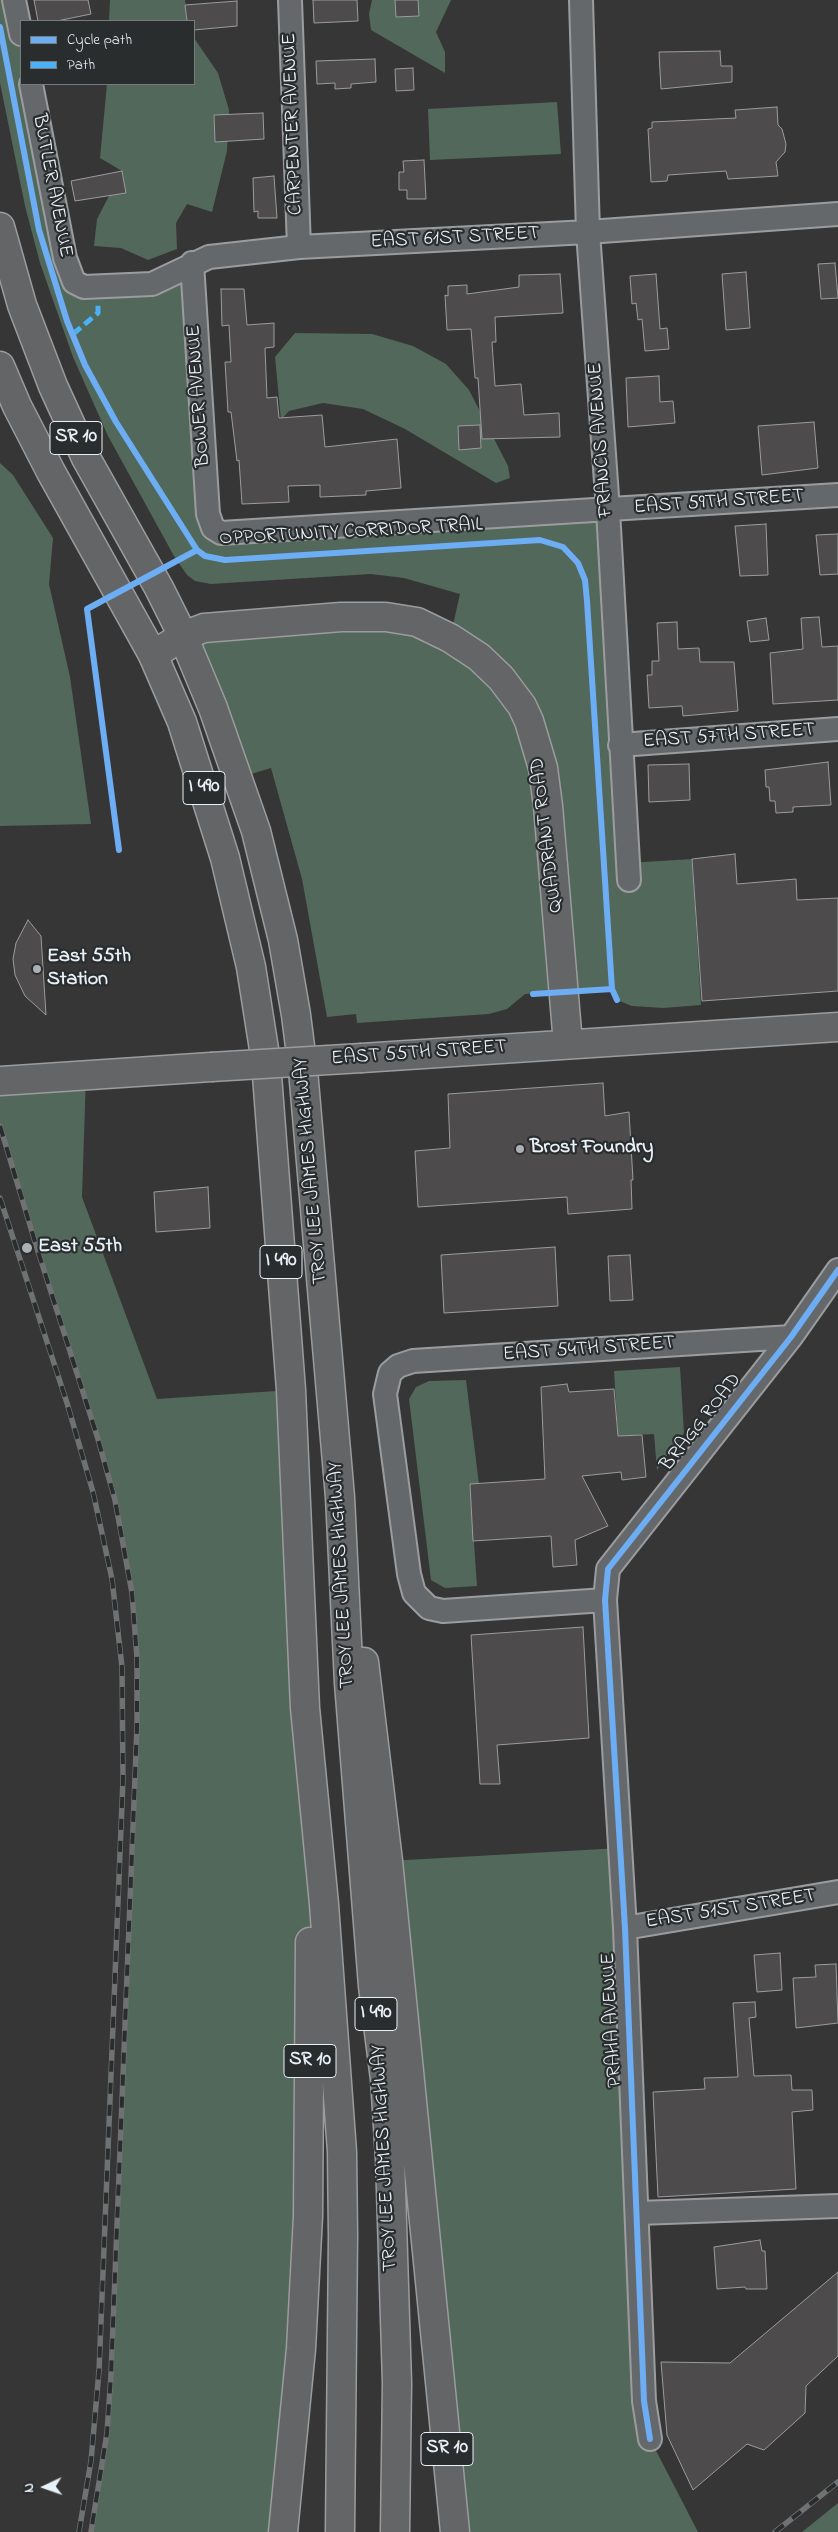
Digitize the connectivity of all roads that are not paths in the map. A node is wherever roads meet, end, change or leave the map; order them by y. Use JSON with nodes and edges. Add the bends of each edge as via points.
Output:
{"nodes":[{"id":1,"x":14,"y":0,"type":"edge"},
{"id":2,"x":290,"y":0,"type":"edge"},
{"id":3,"x":581,"y":0,"type":"edge"},
{"id":4,"x":20,"y":29,"type":"edge"},
{"id":5,"x":31,"y":85,"type":"edge"},
{"id":6,"x":838,"y":214,"type":"edge"},
{"id":7,"x":0,"y":227,"type":"edge"},
{"id":8,"x":588,"y":232,"type":"junction"},
{"id":9,"x":299,"y":247,"type":"junction"},
{"id":10,"x":192,"y":263,"type":"junction"},
{"id":11,"x":78,"y":286,"type":"joint"},
{"id":12,"x":0,"y":366,"type":"edge"},
{"id":13,"x":838,"y":496,"type":"edge"},
{"id":14,"x":608,"y":510,"type":"junction"},
{"id":15,"x":213,"y":528,"type":"joint"},
{"id":16,"x":183,"y":636,"type":"junction"},
{"id":17,"x":153,"y":655,"type":"junction"},
{"id":18,"x":838,"y":729,"type":"edge"},
{"id":19,"x":620,"y":745,"type":"junction"},
{"id":20,"x":629,"y":880,"type":"dead end"},
{"id":21,"x":838,"y":1028,"type":"edge"},
{"id":22,"x":568,"y":1044,"type":"junction"},
{"id":23,"x":0,"y":1081,"type":"edge"},
{"id":24,"x":838,"y":1270,"type":"edge"},
{"id":25,"x":791,"y":1336,"type":"junction"},
{"id":26,"x":340,"y":1497,"type":"junction"},
{"id":27,"x":604,"y":1600,"type":"junction"},
{"id":28,"x":305,"y":1708,"type":"junction"},
{"id":29,"x":838,"y":1892,"type":"edge"},
{"id":30,"x":625,"y":1928,"type":"junction"},
{"id":31,"x":838,"y":2206,"type":"edge"},
{"id":32,"x":638,"y":2213,"type":"junction"},
{"id":33,"x":438,"y":2365,"type":"junction"},
{"id":34,"x":650,"y":2439,"type":"dead end"},
{"id":35,"x":283,"y":2532,"type":"edge"},
{"id":36,"x":340,"y":2532,"type":"edge"},
{"id":37,"x":395,"y":2532,"type":"edge"},
{"id":38,"x":455,"y":2532,"type":"edge"},
{"id":39,"x":470,"y":2532,"type":"edge"}],
"edges":[{"from":1,"to":4,"type":"street"},
{"from":2,"to":9,"type":"street","name":"CARPENTER AVENUE"},
{"from":3,"to":8,"type":"street","name":"FRANCIS AVENUE"},
{"from":5,"to":11,"type":"street","name":"BUTLER AVENUE","via":[[65,258],[71,277]]},
{"from":6,"to":8,"type":"street","name":"EAST 61ST STREET"},
{"from":7,"to":16,"type":"main road","number":"SR 10","via":[[32,336],[57,395],[86,458]]},
{"from":8,"to":9,"type":"street","name":"EAST 61ST STREET"},
{"from":8,"to":14,"type":"street","name":"FRANCIS AVENUE"},
{"from":9,"to":10,"type":"street","name":"EAST 61ST STREET","via":[[217,255]]},
{"from":10,"to":11,"type":"street","name":"EAST 61ST STREET","via":[[152,284],[98,288]]},
{"from":10,"to":15,"type":"street","name":"BOWER AVENUE","via":[[208,514]]},
{"from":12,"to":17,"type":"main road","number":"SR 10","via":[[51,472]]},
{"from":13,"to":14,"type":"street","name":"EAST 59TH STREET"},
{"from":14,"to":15,"type":"street","name":"EAST 59TH STREET","via":[[235,534],[221,534]]},
{"from":14,"to":19,"type":"street","name":"FRANCIS AVENUE"},
{"from":16,"to":17,"type":"main road","name":"QUADRANT ROAD"},
{"from":16,"to":22,"type":"main road","name":"QUADRANT ROAD","via":[[214,627],[341,617],[386,617],[417,622],[450,638],[479,657],[501,678],[529,720],[543,768]]},
{"from":16,"to":26,"type":"main road","name":"TROY LEE JAMES HIGHWAY","number":"I 490","via":[[213,708],[256,831],[290,974],[309,1125]]},
{"from":17,"to":28,"type":"main road","name":"TROY LEE JAMES HIGHWAY","number":"I 490","via":[[182,722],[225,858],[244,934],[264,1039],[290,1390]]},
{"from":18,"to":19,"type":"street","name":"EAST 57TH STREET"},
{"from":19,"to":20,"type":"street","name":"FRANCIS AVENUE"},
{"from":21,"to":22,"type":"main road","name":"EAST 55TH STREET"},
{"from":22,"to":23,"type":"main road","name":"EAST 55TH STREET","bridge":true},
{"from":24,"to":25,"type":"street","name":"BRAGG ROAD"},
{"from":25,"to":27,"type":"street","name":"BRAGG ROAD","via":[[608,1569]]},
{"from":25,"to":27,"type":"street","name":"EAST 54TH STREET","via":[[413,1361],[398,1366],[390,1373],[385,1394],[414,1593],[429,1608],[444,1611]]},
{"from":26,"to":33,"type":"main road","number":"SR 10","via":[[370,1704]]},
{"from":26,"to":37,"type":"main road","name":"TROY LEE JAMES HIGHWAY","number":"I 490","via":[[349,1683],[390,2158],[397,2383]]},
{"from":27,"to":30,"type":"street","name":"PRAHA AVENUE"},
{"from":28,"to":35,"type":"main road","number":"SR 10","via":[[310,1962],[308,2216],[302,2349]]},
{"from":28,"to":36,"type":"main road","name":"TROY LEE JAMES HIGHWAY","number":"I 490","via":[[324,1904],[342,2152]]},
{"from":29,"to":30,"type":"street","name":"EAST 51ST STREET"},
{"from":30,"to":32,"type":"street","name":"PRAHA AVENUE"},
{"from":31,"to":32,"type":"street"},
{"from":32,"to":34,"type":"street","name":"PRAHA AVENUE","via":[[644,2401]]},
{"from":33,"to":38,"type":"main road","number":"SR 10"},
{"from":33,"to":39,"type":"main road"}]}
